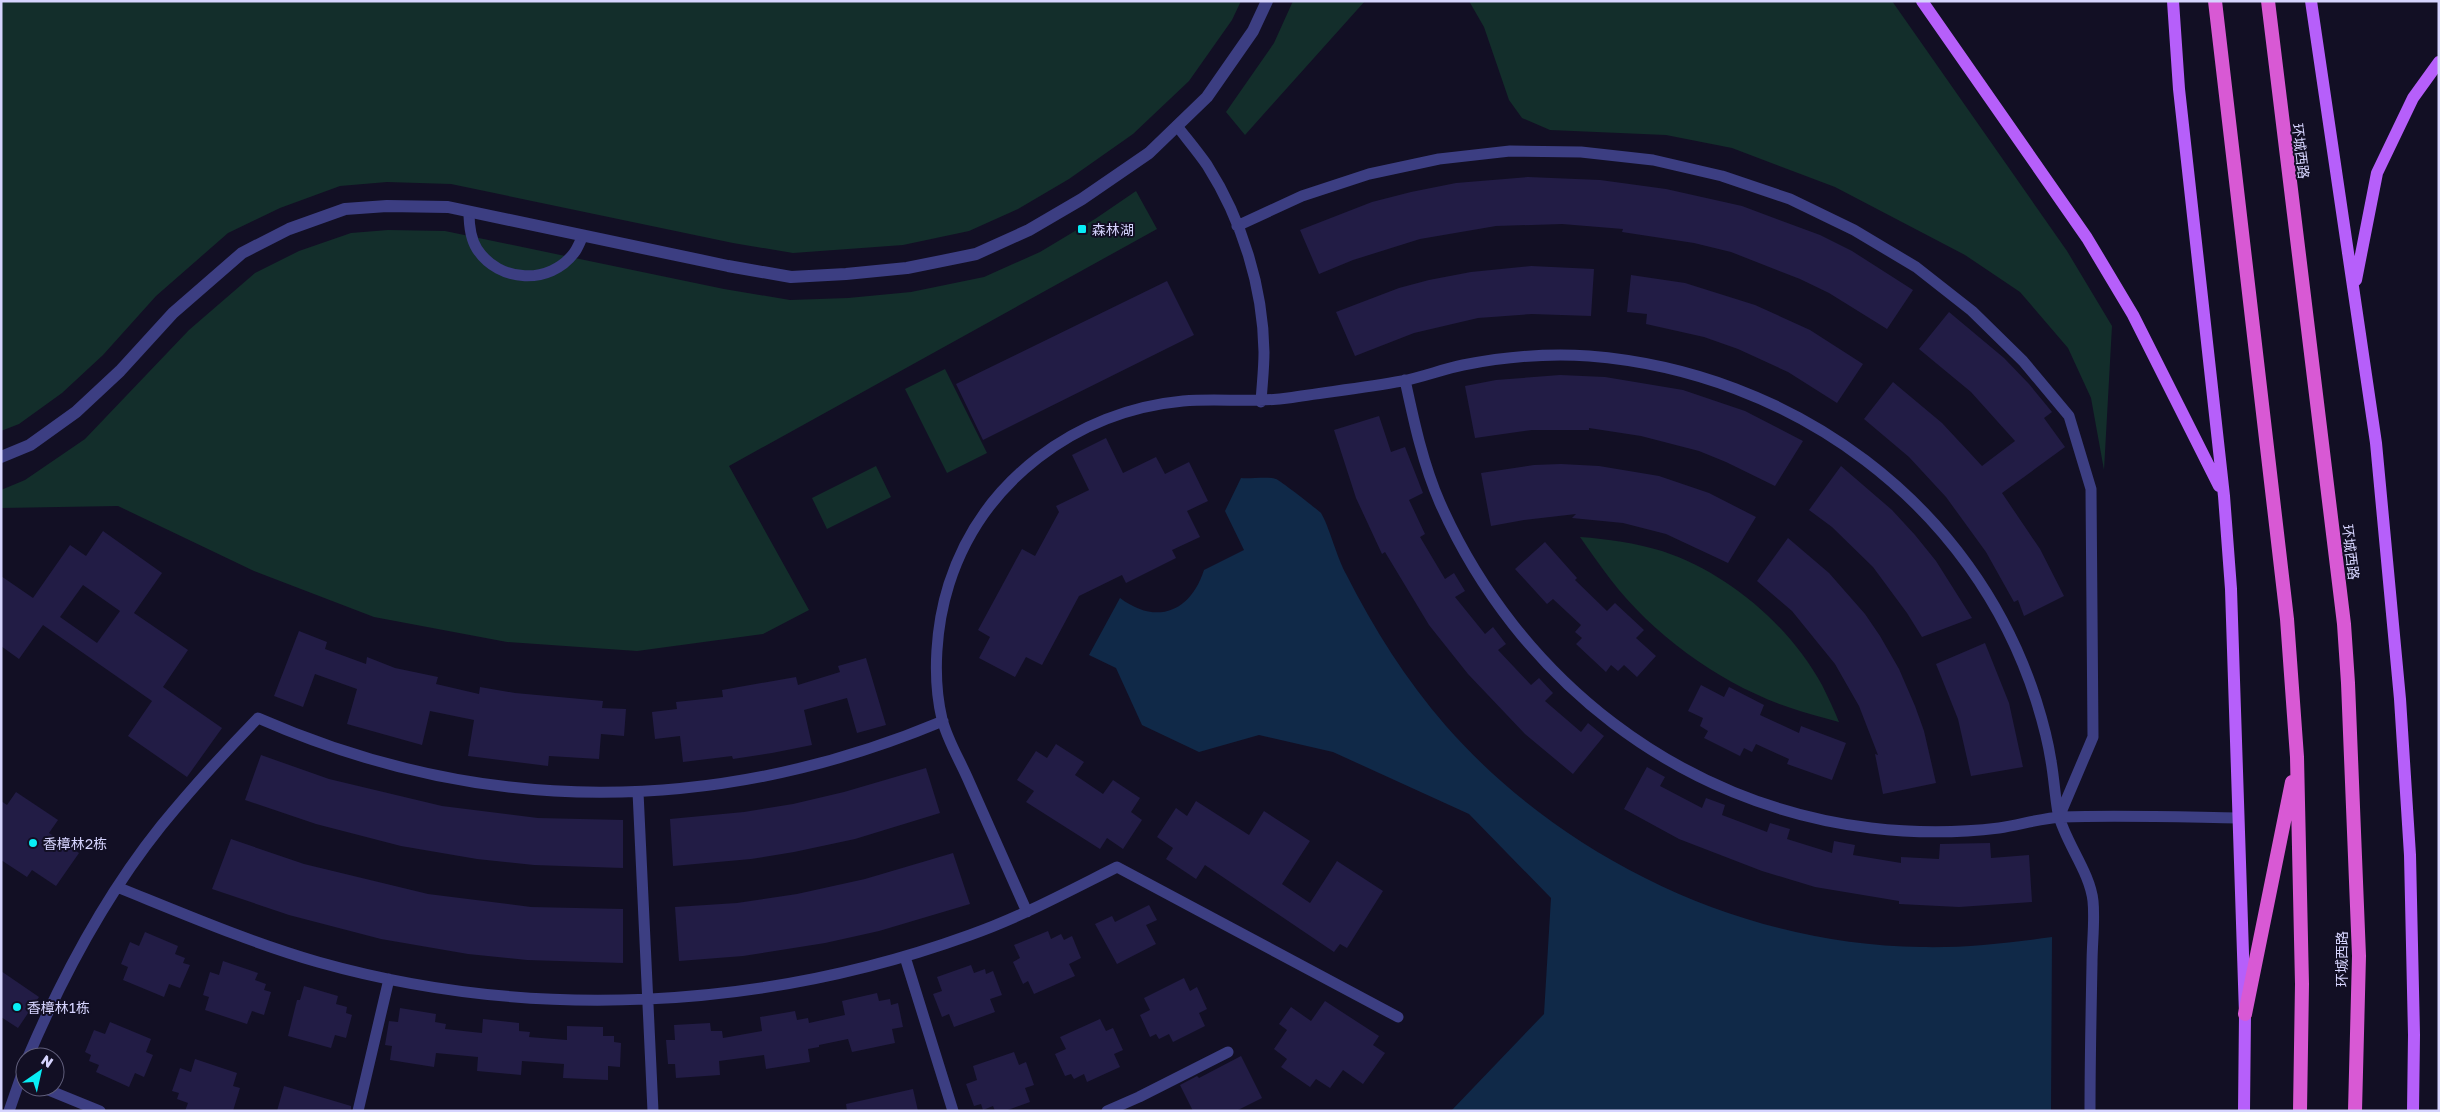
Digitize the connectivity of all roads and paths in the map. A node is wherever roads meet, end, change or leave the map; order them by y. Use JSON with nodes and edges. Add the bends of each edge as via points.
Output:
{"nodes":[{"id":1,"x":1267,"y":1,"type":"edge"},
{"id":2,"x":1922,"y":1,"type":"edge"},
{"id":3,"x":2173,"y":1,"type":"edge"},
{"id":4,"x":2215,"y":1,"type":"edge"},
{"id":5,"x":2268,"y":1,"type":"edge"},
{"id":6,"x":2311,"y":1,"type":"edge"},
{"id":7,"x":2439,"y":62,"type":"edge"},
{"id":8,"x":1177,"y":126,"type":"junction"},
{"id":9,"x":469,"y":212,"type":"junction"},
{"id":10,"x":1237,"y":226,"type":"junction"},
{"id":11,"x":583,"y":236,"type":"junction"},
{"id":12,"x":2354,"y":290,"type":"junction"},
{"id":13,"x":1405,"y":380,"type":"junction"},
{"id":14,"x":1261,"y":402,"type":"junction"},
{"id":15,"x":1,"y":458,"type":"edge"},
{"id":16,"x":2224,"y":496,"type":"junction"},
{"id":17,"x":942,"y":721,"type":"junction"},
{"id":18,"x":2297,"y":757,"type":"junction"},
{"id":19,"x":638,"y":792,"type":"junction"},
{"id":20,"x":2059,"y":817,"type":"junction"},
{"id":21,"x":2238,"y":818,"type":"junction"},
{"id":22,"x":118,"y":887,"type":"junction"},
{"id":23,"x":1027,"y":912,"type":"junction"},
{"id":24,"x":905,"y":957,"type":"junction"},
{"id":25,"x":389,"y":978,"type":"junction"},
{"id":26,"x":648,"y":1000,"type":"junction"},
{"id":27,"x":2245,"y":1014,"type":"junction"},
{"id":28,"x":1398,"y":1017,"type":"dead end"},
{"id":29,"x":32,"y":1047,"type":"edge"},
{"id":30,"x":1228,"y":1052,"type":"dead end"},
{"id":31,"x":15,"y":1096,"type":"edge"},
{"id":32,"x":65,"y":1097,"type":"edge"},
{"id":33,"x":8,"y":1111,"type":"edge"},
{"id":34,"x":100,"y":1111,"type":"edge"},
{"id":35,"x":358,"y":1111,"type":"edge"},
{"id":36,"x":653,"y":1111,"type":"edge"},
{"id":37,"x":953,"y":1111,"type":"edge"},
{"id":38,"x":1107,"y":1111,"type":"edge"},
{"id":39,"x":2090,"y":1111,"type":"edge"},
{"id":40,"x":2244,"y":1111,"type":"edge"},
{"id":41,"x":2300,"y":1111,"type":"edge"},
{"id":42,"x":2355,"y":1111,"type":"edge"},
{"id":43,"x":2413,"y":1111,"type":"edge"}],
"edges":[{"from":1,"to":8,"type":"street","via":[[1253,32],[1207,97]]},
{"from":2,"to":16,"type":"main road","via":[[2087,238],[2133,315]]},
{"from":3,"to":16,"type":"main road","via":[[2179,89]]},
{"from":4,"to":18,"type":"highway","via":[[2287,619]]},
{"from":5,"to":42,"type":"highway","name":"环城西路","via":[[2344,624],[2359,956]]},
{"from":6,"to":12,"type":"main road"},
{"from":7,"to":12,"type":"main road","via":[[2414,98],[2377,173]]},
{"from":8,"to":10,"type":"lane","via":[[1207,166]]},
{"from":8,"to":11,"type":"street","via":[[1149,153],[1082,199],[1029,230],[976,254],[907,268],[791,276]]},
{"from":9,"to":11,"type":"street"},
{"from":9,"to":11,"type":"lane","via":[[470,231],[477,249],[489,263],[506,273],[525,277],[544,275],[561,266],[574,253]]},
{"from":9,"to":15,"type":"street","via":[[387,206],[345,209],[289,229],[242,253],[172,313],[120,371],[76,412],[30,445]]},
{"from":10,"to":14,"type":"lane","via":[[1260,303],[1264,352]]},
{"from":10,"to":20,"type":"lane","via":[[1302,196],[1369,174],[1457,157],[1510,151],[1581,152],[1653,160],[1790,199],[1854,230],[1916,267],[1972,311],[2017,355],[2069,416],[2091,489],[2093,737]]},
{"from":12,"to":43,"type":"main road","via":[[2376,443],[2400,698],[2410,855]]},
{"from":13,"to":14,"type":"lane"},
{"from":13,"to":20,"type":"lane","via":[[1418,442],[1439,501],[1472,566],[1501,611],[1541,660],[1587,703],[1637,741],[1691,773],[1749,798],[1818,818],[1872,828],[1934,832],[1997,828]]},
{"from":13,"to":20,"type":"lane","via":[[1463,365],[1523,357],[1583,356],[1643,362],[1702,376],[1759,396],[1813,423],[1842,442],[1909,496],[1950,541],[1984,590],[2013,643],[2036,699],[2051,757]]},
{"from":14,"to":17,"type":"lane","via":[[1188,400],[1142,407],[1099,421],[1058,442],[1022,470],[986,512],[966,543],[949,585],[938,639],[937,675]]},
{"from":16,"to":21,"type":"main road","via":[[2232,589]]},
{"from":17,"to":19,"type":"lane","via":[[898,740],[770,776]]},
{"from":17,"to":23,"type":"lane"},
{"from":18,"to":27,"type":"highway"},
{"from":18,"to":41,"type":"highway","via":[[2302,984]]},
{"from":19,"to":22,"type":"lane","via":[[514,788],[439,777],[374,762],[258,718],[207,771],[160,828]]},
{"from":19,"to":26,"type":"lane"},
{"from":20,"to":21,"type":"lane"},
{"from":20,"to":39,"type":"lane","via":[[2093,896]]},
{"from":21,"to":27,"type":"main road"},
{"from":22,"to":25,"type":"lane","via":[[240,937],[319,962]]},
{"from":22,"to":29,"type":"lane","via":[[80,948]]},
{"from":23,"to":24,"type":"lane"},
{"from":23,"to":28,"type":"lane","via":[[1118,867]]},
{"from":24,"to":26,"type":"lane","via":[[812,980],[731,993]]},
{"from":24,"to":37,"type":"lane"},
{"from":25,"to":26,"type":"lane","via":[[482,994],[565,1000]]},
{"from":25,"to":35,"type":"lane"},
{"from":26,"to":36,"type":"lane"},
{"from":27,"to":40,"type":"main road"},
{"from":30,"to":38,"type":"lane"},
{"from":31,"to":33,"type":"lane"},
{"from":32,"to":34,"type":"lane"}]}
